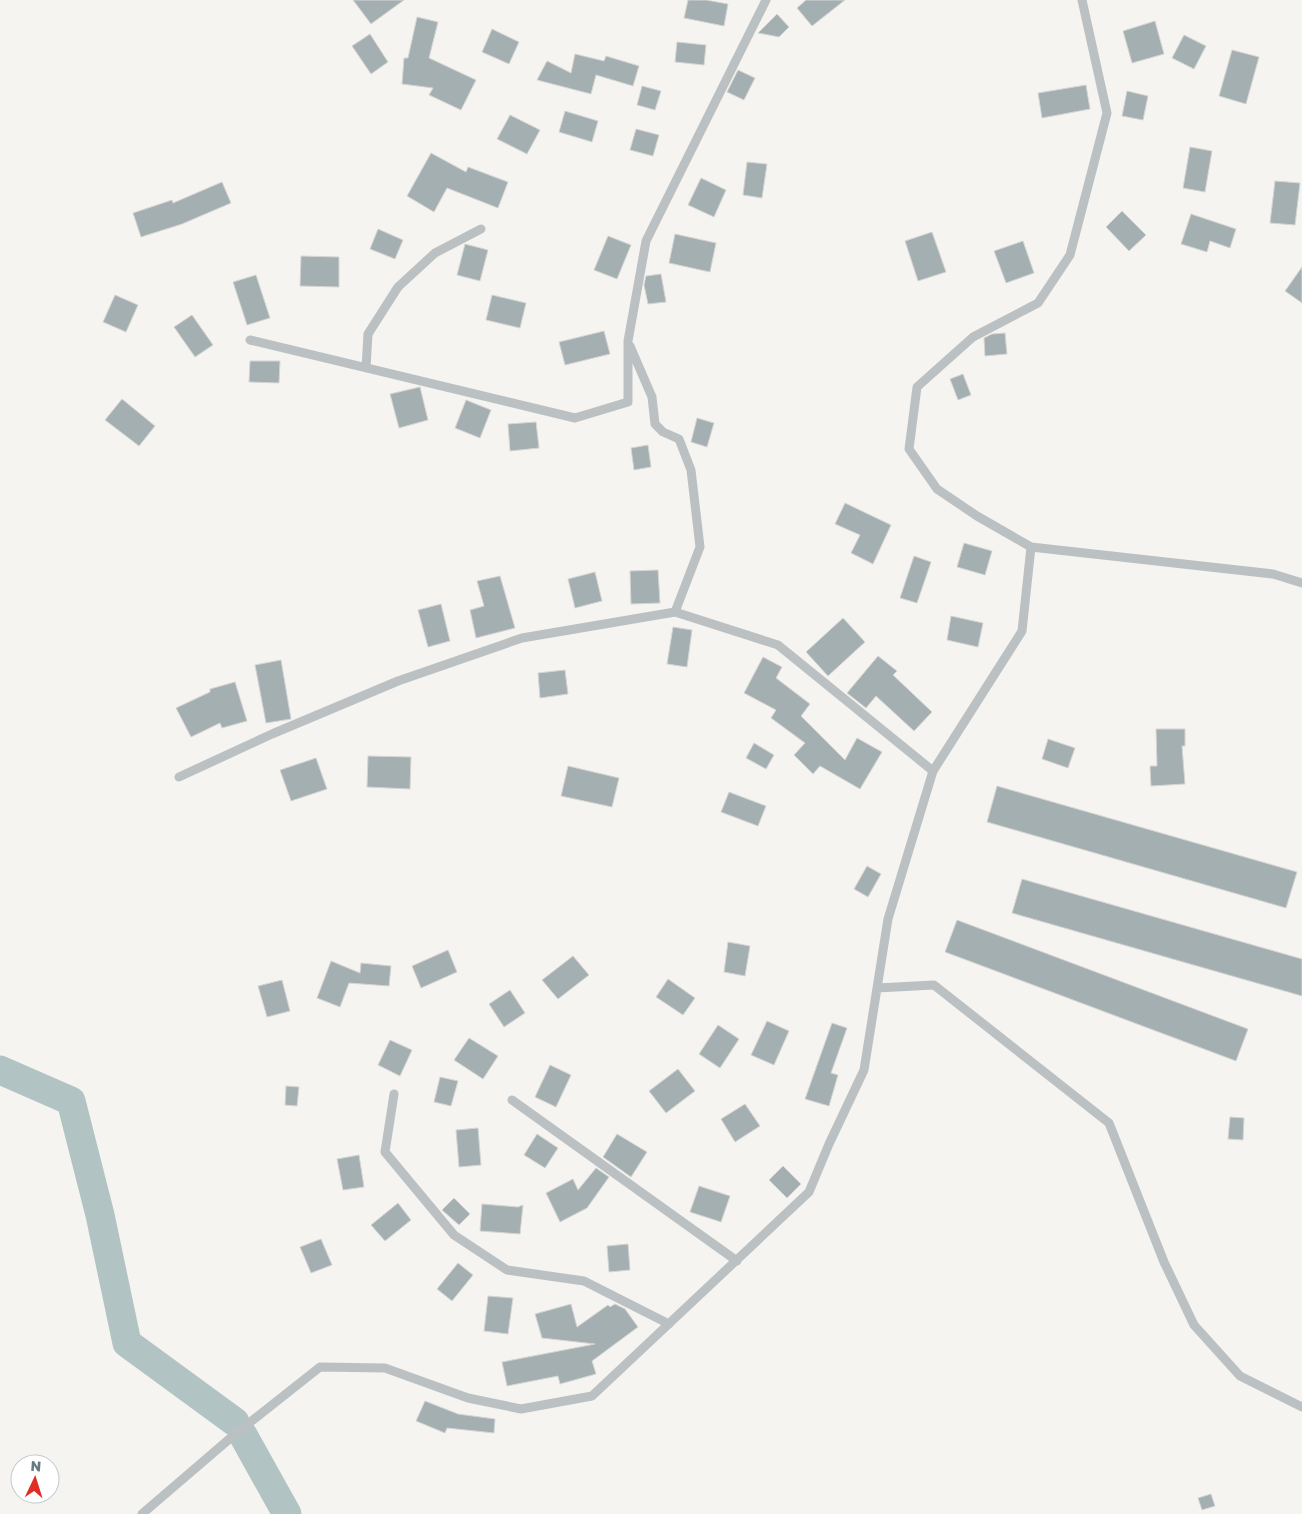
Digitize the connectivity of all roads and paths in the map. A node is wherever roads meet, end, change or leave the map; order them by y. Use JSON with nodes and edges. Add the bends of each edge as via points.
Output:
{"nodes":[{"id":1,"x":766,"y":0,"type":"edge"},
{"id":2,"x":1082,"y":0,"type":"edge"},
{"id":3,"x":480,"y":229,"type":"dead end"},
{"id":4,"x":250,"y":340,"type":"dead end"},
{"id":5,"x":628,"y":341,"type":"junction"},
{"id":6,"x":366,"y":368,"type":"junction"},
{"id":7,"x":1031,"y":547,"type":"junction"},
{"id":8,"x":1302,"y":583,"type":"edge"},
{"id":9,"x":676,"y":612,"type":"junction"},
{"id":10,"x":933,"y":771,"type":"junction"},
{"id":11,"x":179,"y":777,"type":"dead end"},
{"id":12,"x":877,"y":988,"type":"junction"},
{"id":13,"x":394,"y":1094,"type":"dead end"},
{"id":14,"x":512,"y":1100,"type":"dead end"},
{"id":15,"x":736,"y":1261,"type":"junction"},
{"id":16,"x":669,"y":1324,"type":"junction"},
{"id":17,"x":1302,"y":1407,"type":"edge"},
{"id":18,"x":142,"y":1514,"type":"edge"}],
"edges":[{"from":1,"to":5,"type":"street","via":[[646,241]]},
{"from":2,"to":7,"type":"street","via":[[1106,113],[1070,254],[1038,303],[973,337],[917,387],[908,449],[938,490]]},
{"from":3,"to":6,"type":"street","via":[[435,252],[398,287],[368,334]]},
{"from":4,"to":6,"type":"street"},
{"from":5,"to":6,"type":"street","via":[[628,402],[575,418]]},
{"from":5,"to":9,"type":"street","via":[[652,397],[655,424],[663,432],[679,439],[691,470],[700,547]]},
{"from":7,"to":8,"type":"street","via":[[1273,574]]},
{"from":7,"to":10,"type":"street","via":[[1022,631]]},
{"from":9,"to":10,"type":"street","via":[[778,645]]},
{"from":9,"to":11,"type":"street","via":[[522,638],[398,680]]},
{"from":10,"to":12,"type":"street","via":[[888,920]]},
{"from":12,"to":15,"type":"street","via":[[864,1070],[809,1192]]},
{"from":12,"to":17,"type":"street","via":[[934,985],[1108,1123],[1164,1262],[1194,1324],[1240,1376]]},
{"from":13,"to":16,"type":"street","via":[[385,1152],[454,1235],[507,1270],[584,1281]]},
{"from":14,"to":15,"type":"street"},
{"from":15,"to":16,"type":"street"},
{"from":16,"to":18,"type":"street","via":[[592,1396],[522,1409],[468,1398],[385,1368],[320,1367]]}]}
